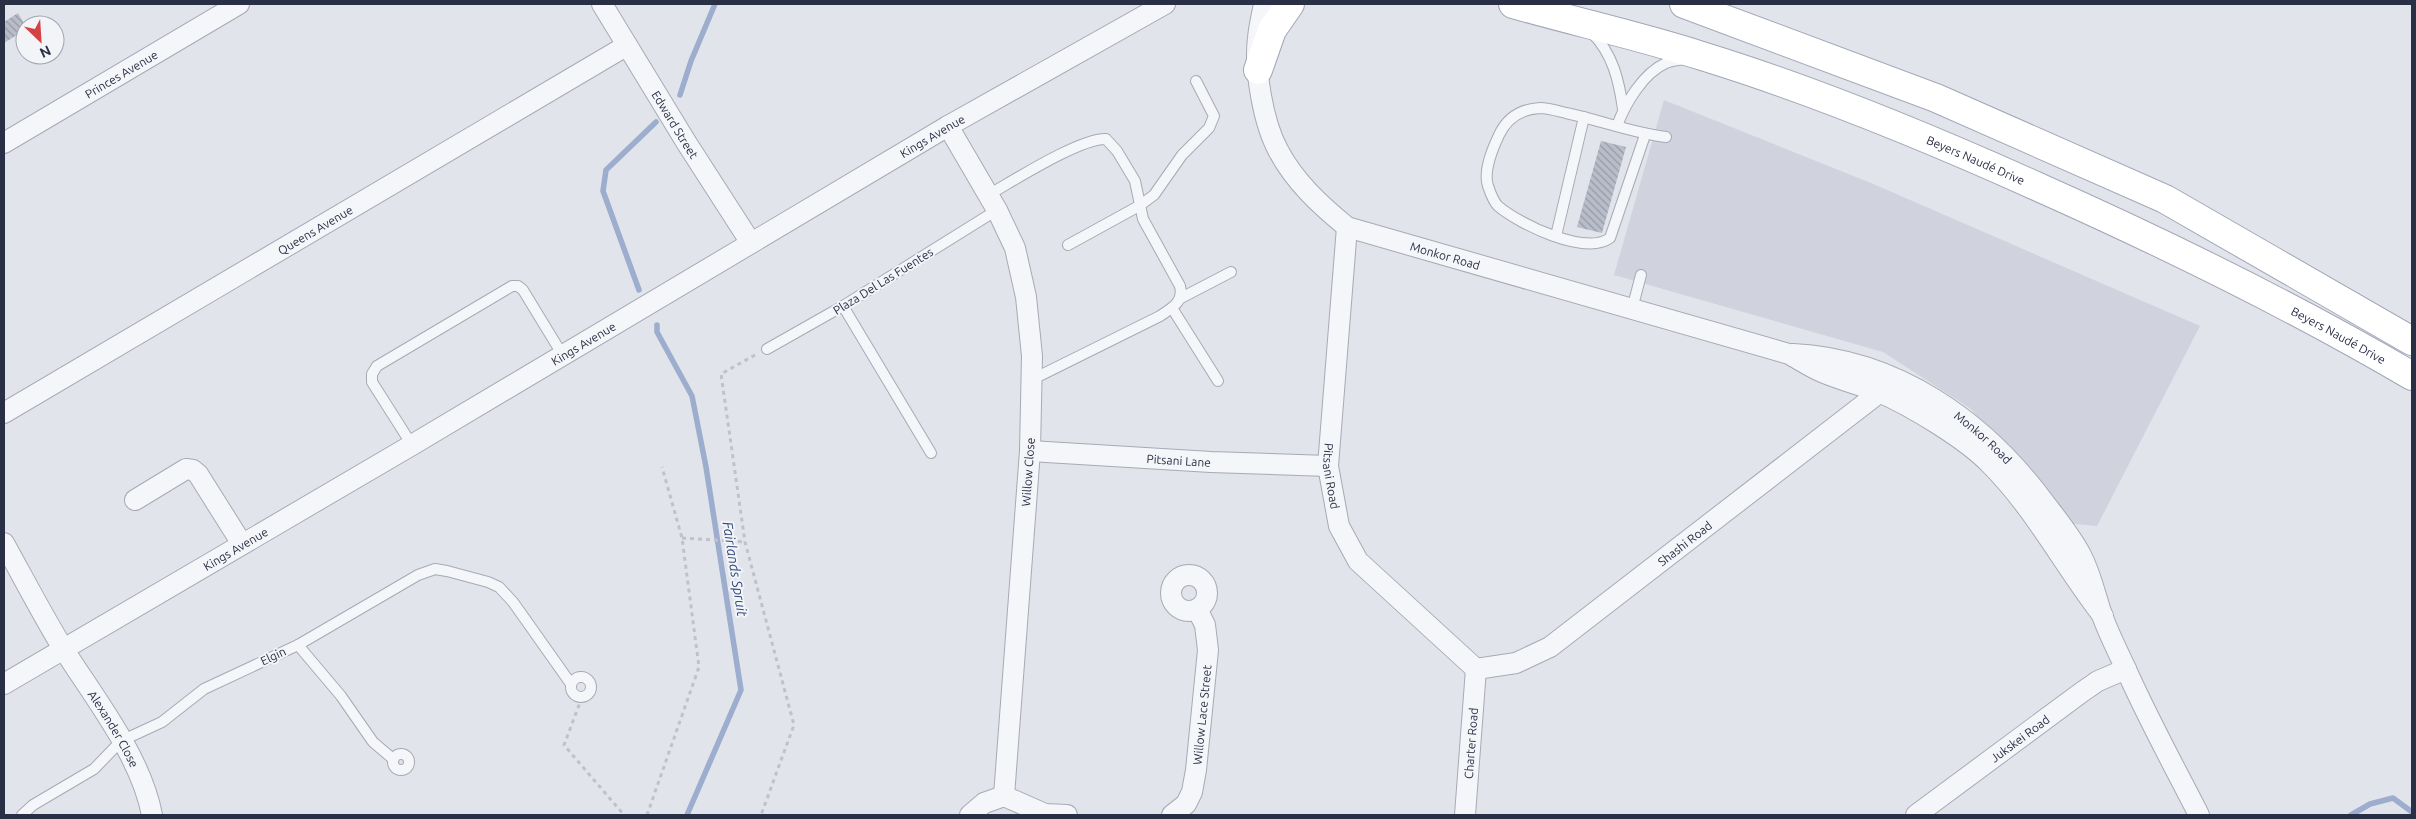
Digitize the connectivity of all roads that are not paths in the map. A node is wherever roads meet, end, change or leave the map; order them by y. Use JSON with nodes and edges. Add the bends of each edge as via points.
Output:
{"nodes":[{"id":1,"x":239,"y":4,"type":"edge"},
{"id":2,"x":602,"y":4,"type":"edge"},
{"id":3,"x":1165,"y":4,"type":"edge"},
{"id":4,"x":1264,"y":4,"type":"edge"},
{"id":5,"x":1290,"y":4,"type":"edge"},
{"id":6,"x":1513,"y":4,"type":"edge"},
{"id":7,"x":1684,"y":4,"type":"edge"},
{"id":8,"x":1584,"y":24,"type":"junction"},
{"id":9,"x":626,"y":46,"type":"junction"},
{"id":10,"x":1701,"y":56,"type":"junction"},
{"id":11,"x":1258,"y":70,"type":"junction"},
{"id":12,"x":1196,"y":82,"type":"dead end"},
{"id":13,"x":1623,"y":109,"type":"junction"},
{"id":14,"x":1584,"y":117,"type":"junction"},
{"id":15,"x":948,"y":126,"type":"junction"},
{"id":16,"x":1617,"y":126,"type":"junction"},
{"id":17,"x":1645,"y":135,"type":"junction"},
{"id":18,"x":1666,"y":137,"type":"dead end"},
{"id":19,"x":4,"y":142,"type":"edge"},
{"id":20,"x":993,"y":203,"type":"junction"},
{"id":21,"x":1139,"y":206,"type":"junction"},
{"id":22,"x":1347,"y":227,"type":"junction"},
{"id":23,"x":1556,"y":236,"type":"junction"},
{"id":24,"x":751,"y":243,"type":"junction"},
{"id":25,"x":1068,"y":245,"type":"dead end"},
{"id":26,"x":1232,"y":272,"type":"dead end"},
{"id":27,"x":1641,"y":275,"type":"dead end"},
{"id":28,"x":1181,"y":298,"type":"junction"},
{"id":29,"x":843,"y":306,"type":"junction"},
{"id":30,"x":1172,"y":308,"type":"junction"},
{"id":31,"x":1632,"y":309,"type":"junction"},
{"id":32,"x":2412,"y":341,"type":"edge"},
{"id":33,"x":767,"y":349,"type":"road end"},
{"id":34,"x":562,"y":354,"type":"junction"},
{"id":35,"x":1789,"y":354,"type":"junction"},
{"id":36,"x":2412,"y":376,"type":"edge"},
{"id":37,"x":1032,"y":379,"type":"junction"},
{"id":38,"x":1218,"y":381,"type":"dead end"},
{"id":39,"x":1880,"y":392,"type":"junction"},
{"id":40,"x":4,"y":413,"type":"edge"},
{"id":41,"x":412,"y":445,"type":"junction"},
{"id":42,"x":1030,"y":452,"type":"junction"},
{"id":43,"x":932,"y":453,"type":"dead end"},
{"id":44,"x":1328,"y":466,"type":"junction"},
{"id":45,"x":134,"y":500,"type":"dead end"},
{"id":46,"x":4,"y":544,"type":"edge"},
{"id":47,"x":242,"y":544,"type":"junction"},
{"id":48,"x":1197,"y":610,"type":"dead end"},
{"id":49,"x":2102,"y":616,"type":"junction"},
{"id":50,"x":298,"y":645,"type":"junction"},
{"id":51,"x":63,"y":648,"type":"junction"},
{"id":52,"x":1476,"y":669,"type":"junction"},
{"id":53,"x":2126,"y":669,"type":"junction"},
{"id":54,"x":4,"y":684,"type":"edge"},
{"id":55,"x":571,"y":684,"type":"junction"},
{"id":56,"x":121,"y":741,"type":"junction"},
{"id":57,"x":393,"y":759,"type":"dead end"},
{"id":58,"x":1004,"y":796,"type":"junction"},
{"id":59,"x":22,"y":815,"type":"edge"},
{"id":60,"x":152,"y":815,"type":"edge"},
{"id":61,"x":970,"y":815,"type":"edge"},
{"id":62,"x":1067,"y":815,"type":"edge"},
{"id":63,"x":1172,"y":815,"type":"edge"},
{"id":64,"x":1465,"y":815,"type":"edge"},
{"id":65,"x":1916,"y":815,"type":"edge"},
{"id":66,"x":2199,"y":815,"type":"edge"}],
"edges":[{"from":1,"to":19,"type":"street","name":"Princes Avenue"},
{"from":2,"to":9,"type":"street","name":"Edward Street"},
{"from":3,"to":15,"type":"street","name":"Kings Avenue"},
{"from":4,"to":11,"type":"street","name":"Monkor Road","via":[[1258,39]]},
{"from":5,"to":11,"type":"main road","via":[[1272,30]]},
{"from":6,"to":8,"type":"main road","name":"Beyers Naudé Drive"},
{"from":7,"to":32,"type":"main road","via":[[1936,98],[2165,199]]},
{"from":8,"to":10,"type":"main road","name":"Beyers Naudé Drive"},
{"from":8,"to":13,"type":"lane","via":[[1611,59]]},
{"from":9,"to":24,"type":"street","name":"Edward Street"},
{"from":9,"to":40,"type":"street","name":"Queens Avenue"},
{"from":10,"to":13,"type":"lane","via":[[1666,63],[1651,73]]},
{"from":10,"to":36,"type":"main road","name":"Beyers Naudé Drive","via":[[1930,138],[2148,235],[2349,338]]},
{"from":11,"to":22,"type":"street","name":"Monkor Road","via":[[1262,98],[1278,150],[1303,186]]},
{"from":12,"to":21,"type":"lane","via":[[1212,110],[1213,122],[1182,155],[1159,189]]},
{"from":13,"to":16,"type":"lane"},
{"from":14,"to":16,"type":"lane"},
{"from":14,"to":23,"type":"lane"},
{"from":14,"to":23,"type":"lane","via":[[1540,108],[1519,113],[1505,122],[1486,174],[1487,185],[1497,205],[1532,229]]},
{"from":15,"to":20,"type":"street","name":"Willow Close"},
{"from":15,"to":24,"type":"street","name":"Kings Avenue"},
{"from":16,"to":17,"type":"lane"},
{"from":17,"to":18,"type":"lane"},
{"from":17,"to":23,"type":"lane","via":[[1610,238],[1603,243],[1592,244]]},
{"from":20,"to":21,"type":"lane","name":"Plaza Del Las Fuentes","via":[[1078,147],[1102,139],[1110,141],[1132,175]]},
{"from":20,"to":29,"type":"lane","name":"Plaza Del Las Fuentes"},
{"from":20,"to":37,"type":"street","name":"Willow Close","via":[[1015,248],[1020,268],[1026,297]]},
{"from":21,"to":25,"type":"lane"},
{"from":21,"to":28,"type":"lane","name":"Plaza Del Las Fuentes","via":[[1180,286]]},
{"from":22,"to":31,"type":"street","name":"Monkor Road"},
{"from":22,"to":44,"type":"street","name":"Pitsani Road"},
{"from":24,"to":34,"type":"street","name":"Kings Avenue"},
{"from":26,"to":28,"type":"lane"},
{"from":27,"to":31,"type":"lane"},
{"from":28,"to":30,"type":"lane"},
{"from":29,"to":33,"type":"lane","name":"Plaza Del Las Fuentes"},
{"from":29,"to":43,"type":"lane"},
{"from":30,"to":37,"type":"lane"},
{"from":30,"to":38,"type":"lane"},
{"from":31,"to":35,"type":"street","name":"Monkor Road"},
{"from":34,"to":41,"type":"street","name":"Kings Avenue"},
{"from":34,"to":41,"type":"lane","via":[[523,290],[512,286],[376,366],[372,382]]},
{"from":35,"to":39,"type":"street","name":"Monkor Road","via":[[1820,372]]},
{"from":35,"to":49,"type":"street","name":"Monkor Road","via":[[1824,356],[1891,376],[1978,430],[2015,464],[2068,533],[2095,586]]},
{"from":37,"to":42,"type":"street","name":"Willow Close"},
{"from":39,"to":49,"type":"street","name":"Monkor Road","via":[[1945,430],[1989,463],[2038,522]]},
{"from":39,"to":52,"type":"street","name":"Shashi Road","via":[[1550,647],[1516,663]]},
{"from":41,"to":47,"type":"street","name":"Kings Avenue"},
{"from":42,"to":44,"type":"street","name":"Pitsani Lane"},
{"from":42,"to":58,"type":"street","name":"Willow Close"},
{"from":44,"to":52,"type":"street","name":"Pitsani Road","via":[[1339,526],[1358,561]]},
{"from":45,"to":47,"type":"street","via":[[186,468],[193,470]]},
{"from":46,"to":51,"type":"street","name":"Alexander Close"},
{"from":47,"to":51,"type":"street","name":"Kings Avenue"},
{"from":48,"to":63,"type":"street","name":"Willow Lace Street","via":[[1205,625],[1208,650],[1196,770],[1186,804]]},
{"from":49,"to":53,"type":"street","name":"Monkor Road"},
{"from":50,"to":55,"type":"lane","via":[[418,575],[436,569],[488,582],[506,593]]},
{"from":50,"to":56,"type":"lane","name":"Elgin","via":[[204,689],[162,722]]},
{"from":50,"to":57,"type":"lane","name":"Elgin","via":[[341,696],[373,742]]},
{"from":51,"to":54,"type":"street","name":"Kings Avenue"},
{"from":51,"to":56,"type":"street","name":"Alexander Close"},
{"from":52,"to":64,"type":"street","name":"Charter Road"},
{"from":53,"to":65,"type":"street","name":"Jukskei Road","via":[[2082,692]]},
{"from":53,"to":66,"type":"street","name":"Monkor Road"},
{"from":55,"to":55,"type":"lane","via":[[575,696],[588,695],[592,689],[587,678],[580,676]]},
{"from":56,"to":59,"type":"lane","via":[[94,769]]},
{"from":56,"to":60,"type":"street","name":"Alexander Close","via":[[146,790]]},
{"from":58,"to":61,"type":"street","via":[[984,803]]},
{"from":58,"to":62,"type":"street","via":[[1046,814]]}]}
